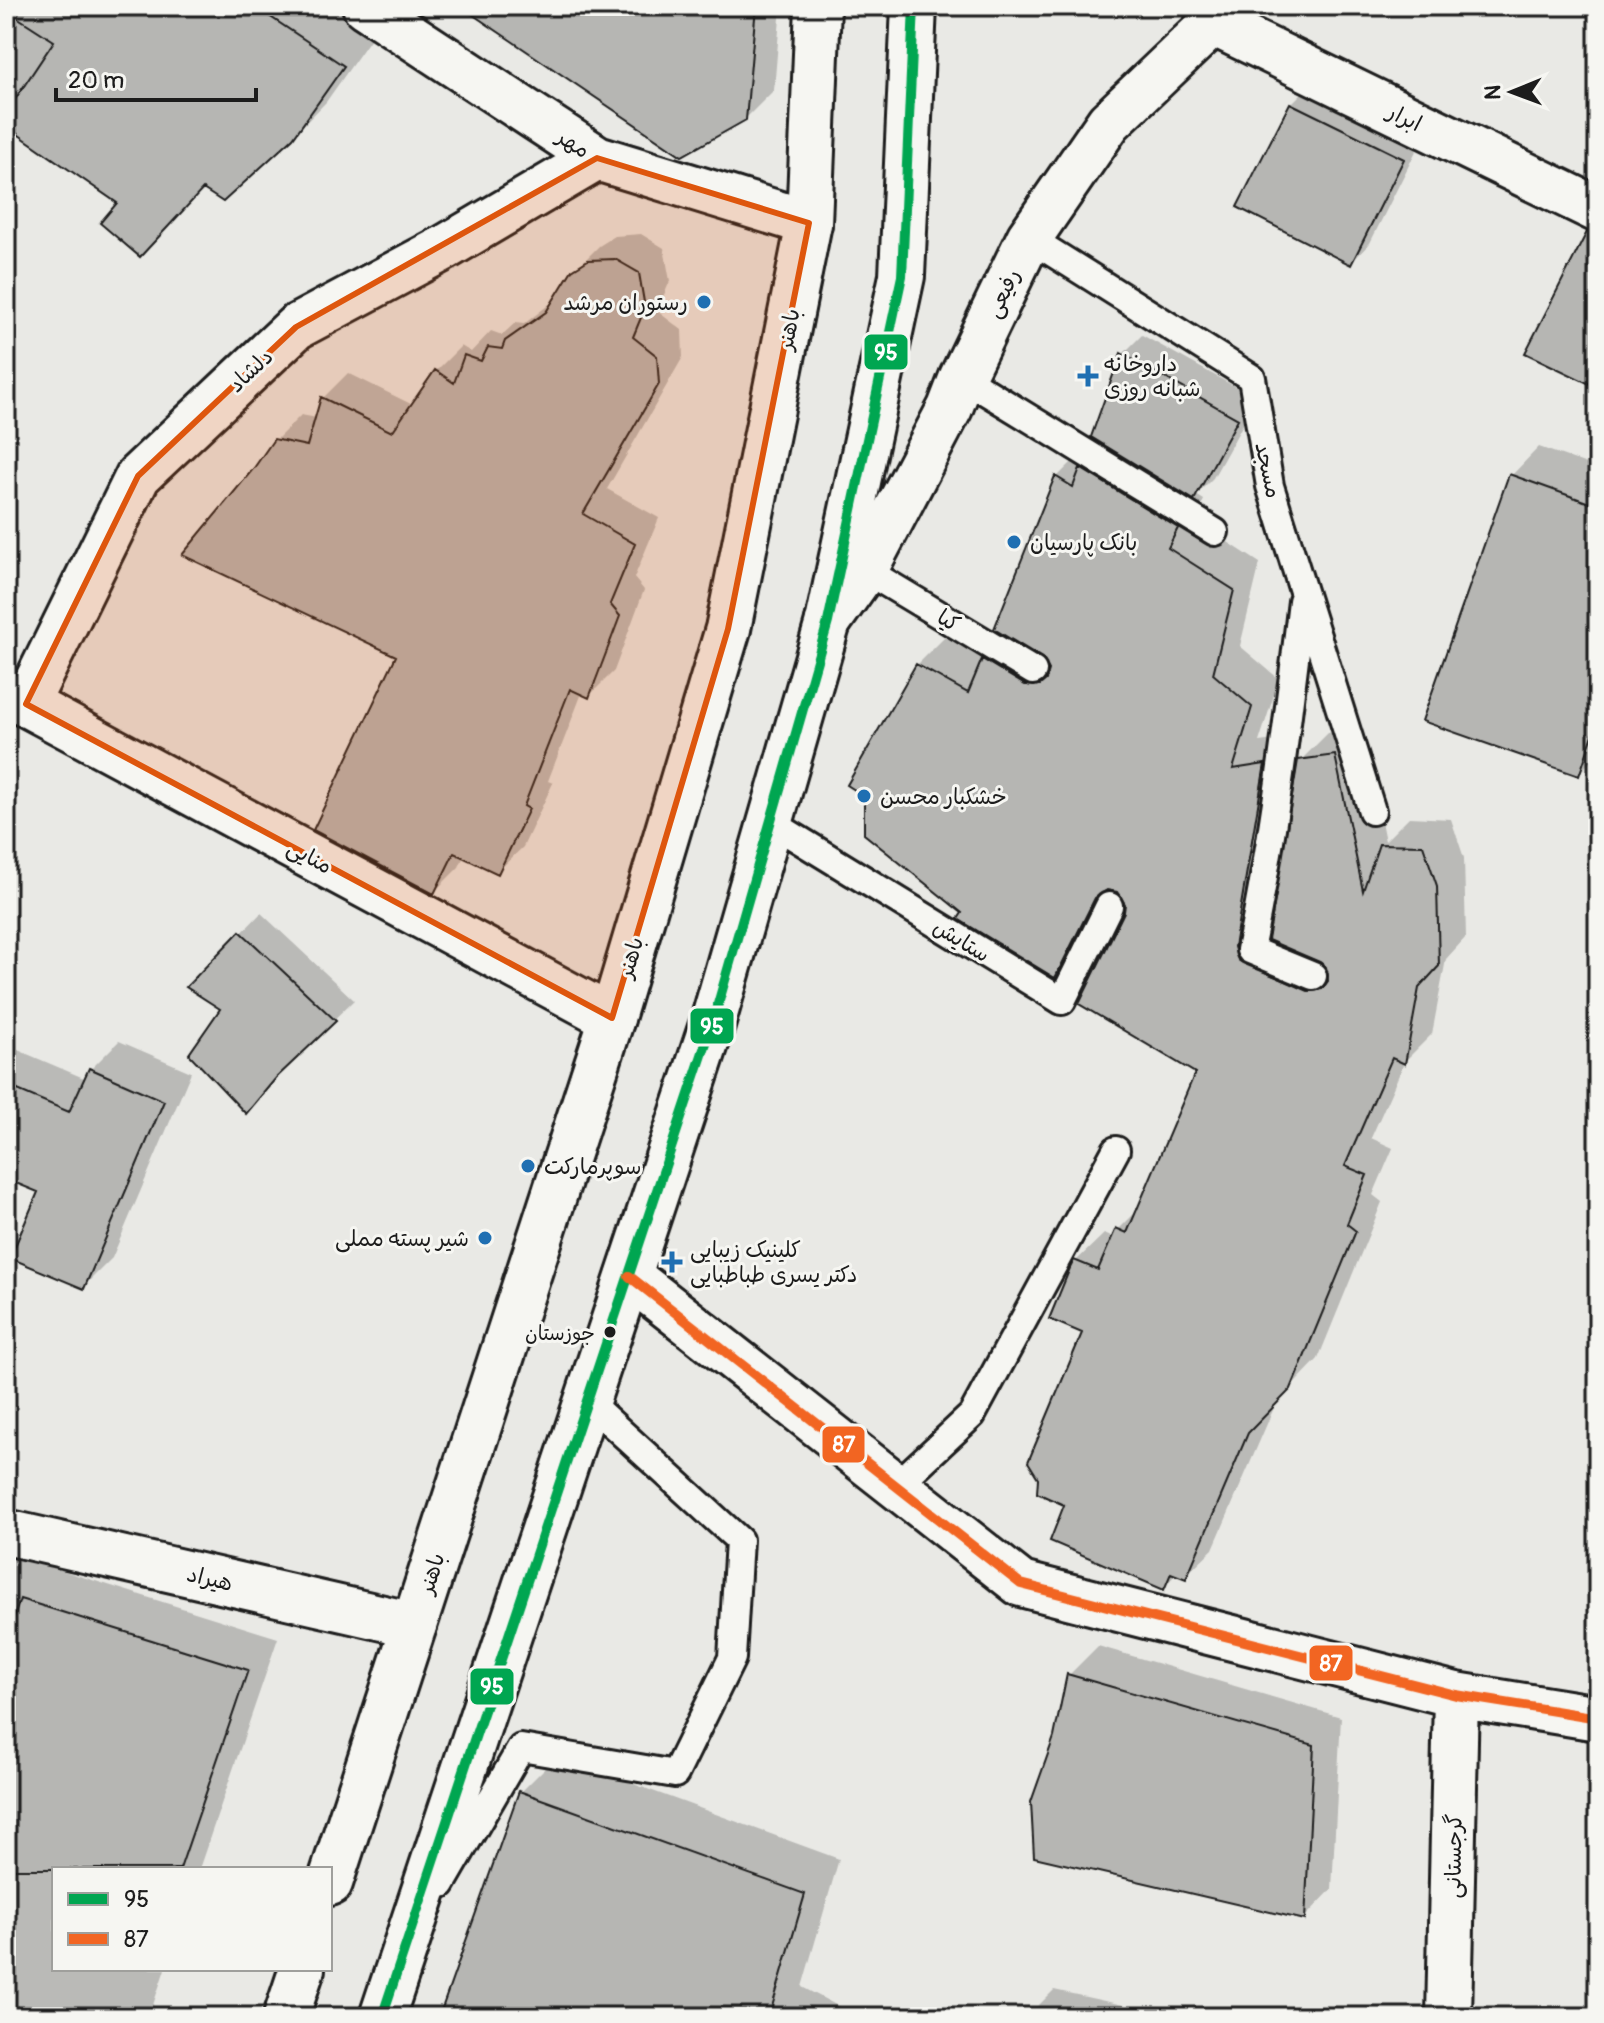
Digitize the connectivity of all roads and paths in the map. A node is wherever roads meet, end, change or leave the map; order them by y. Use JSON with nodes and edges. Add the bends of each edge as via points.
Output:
{"nodes":[{"id":1,"x":365,"y":6,"type":"edge"},
{"id":2,"x":818,"y":6,"type":"edge"},
{"id":3,"x":914,"y":6,"type":"edge"},
{"id":4,"x":1224,"y":15,"type":"edge"},
{"id":5,"x":597,"y":158,"type":"junction"},
{"id":6,"x":1598,"y":210,"type":"edge"},
{"id":7,"x":809,"y":223,"type":"junction"},
{"id":8,"x":1029,"y":238,"type":"junction"},
{"id":9,"x":962,"y":377,"type":"junction"},
{"id":10,"x":1215,"y":532,"type":"dead end"},
{"id":11,"x":865,"y":570,"type":"junction"},
{"id":12,"x":1303,"y":593,"type":"junction"},
{"id":13,"x":828,"y":622,"type":"junction"},
{"id":14,"x":1033,"y":671,"type":"dead end"},
{"id":15,"x":16,"y":700,"type":"edge"},
{"id":16,"x":1372,"y":811,"type":"dead end"},
{"id":17,"x":772,"y":823,"type":"junction"},
{"id":18,"x":1109,"y":906,"type":"dead end"},
{"id":19,"x":1313,"y":976,"type":"dead end"},
{"id":20,"x":612,"y":1018,"type":"junction"},
{"id":21,"x":1116,"y":1150,"type":"dead end"},
{"id":22,"x":629,"y":1276,"type":"junction"},
{"id":23,"x":587,"y":1401,"type":"junction"},
{"id":24,"x":896,"y":1486,"type":"junction"},
{"id":25,"x":6,"y":1532,"type":"edge"},
{"id":26,"x":414,"y":1625,"type":"junction"},
{"id":27,"x":1456,"y":1695,"type":"junction"},
{"id":28,"x":1598,"y":1718,"type":"edge"},
{"id":29,"x":332,"y":1877,"type":"edge"},
{"id":30,"x":406,"y":1945,"type":"junction"},
{"id":31,"x":301,"y":1971,"type":"edge"},
{"id":32,"x":286,"y":2017,"type":"edge"},
{"id":33,"x":382,"y":2017,"type":"edge"},
{"id":34,"x":1449,"y":2017,"type":"edge"}],
"edges":[{"from":1,"to":5,"type":"street","name":"مهر"},
{"from":2,"to":7,"type":"street","name":"باهنر"},
{"from":3,"to":13,"type":"street","via":[[902,276]]},
{"from":4,"to":6,"type":"street","name":"ابرار"},
{"from":4,"to":8,"type":"street","name":"رفیعی","via":[[1109,122]]},
{"from":5,"to":7,"type":"street","name":"مهر"},
{"from":5,"to":15,"type":"street","name":"دلشاد","via":[[296,327],[138,476]]},
{"from":7,"to":20,"type":"street","name":"باهنر","via":[[728,629]]},
{"from":8,"to":9,"type":"street","name":"رفیعی"},
{"from":8,"to":12,"type":"lane","name":"مسجد","via":[[1252,378],[1270,486]]},
{"from":9,"to":10,"type":"lane"},
{"from":9,"to":11,"type":"street","name":"رفیعی"},
{"from":11,"to":13,"type":"street","name":"رفیعی"},
{"from":11,"to":14,"type":"lane","name":"کیا"},
{"from":12,"to":16,"type":"lane","name":"مسجد"},
{"from":12,"to":19,"type":"lane","via":[[1250,950]]},
{"from":13,"to":17,"type":"street"},
{"from":15,"to":20,"type":"street","name":"منایی"},
{"from":17,"to":18,"type":"lane","name":"ستایش","via":[[1062,1001]]},
{"from":17,"to":22,"type":"street"},
{"from":20,"to":26,"type":"street","name":"باهنر"},
{"from":21,"to":24,"type":"lane","via":[[972,1415]]},
{"from":22,"to":23,"type":"street"},
{"from":22,"to":24,"type":"street"},
{"from":23,"to":30,"type":"street"},
{"from":23,"to":30,"type":"lane","via":[[739,1540],[732,1658],[675,1774],[521,1748]]},
{"from":24,"to":27,"type":"street","via":[[1021,1584]]},
{"from":25,"to":26,"type":"street","name":"هیراد"},
{"from":26,"to":29,"type":"street","name":"باهنر"},
{"from":27,"to":28,"type":"street"},
{"from":27,"to":34,"type":"street","name":"گرجستانی"},
{"from":30,"to":33,"type":"street"},
{"from":31,"to":32,"type":"street"}]}
